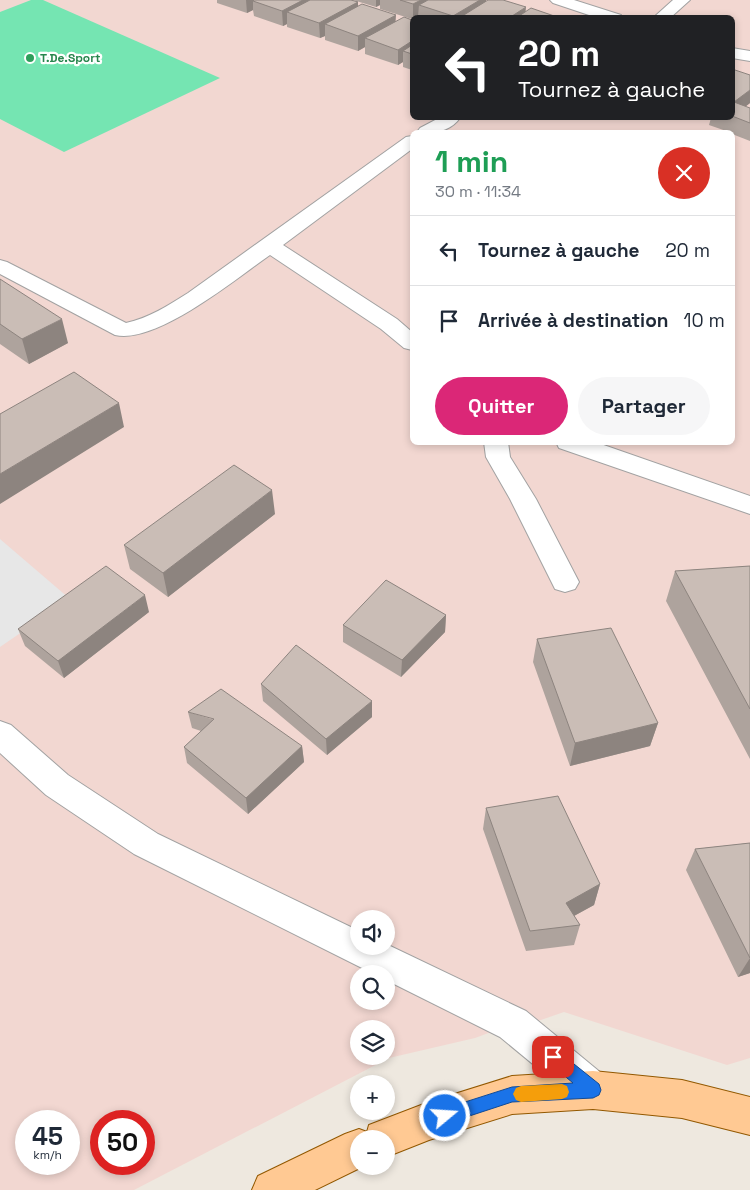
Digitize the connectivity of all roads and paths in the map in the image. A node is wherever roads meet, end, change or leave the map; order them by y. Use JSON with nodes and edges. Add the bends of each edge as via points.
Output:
{"nodes":[{"id":1,"x":558,"y":0,"type":"edge"},
{"id":2,"x":682,"y":0,"type":"edge"},
{"id":3,"x":606,"y":15,"type":"edge"},
{"id":4,"x":664,"y":15,"type":"edge"},
{"id":5,"x":735,"y":54,"type":"edge"},
{"id":6,"x":750,"y":56,"type":"edge"},
{"id":7,"x":447,"y":120,"type":"edge"},
{"id":8,"x":429,"y":130,"type":"edge"},
{"id":9,"x":410,"y":143,"type":"edge"},
{"id":10,"x":270,"y":246,"type":"junction"},
{"id":11,"x":0,"y":266,"type":"edge"},
{"id":12,"x":410,"y":341,"type":"edge"},
{"id":13,"x":496,"y":445,"type":"edge"},
{"id":14,"x":577,"y":445,"type":"edge"},
{"id":15,"x":750,"y":505,"type":"edge"},
{"id":16,"x":565,"y":582,"type":"dead end"},
{"id":17,"x":0,"y":734,"type":"edge"},
{"id":18,"x":593,"y":1090,"type":"junction"},
{"id":19,"x":750,"y":1116,"type":"edge"},
{"id":20,"x":395,"y":1134,"type":"edge"},
{"id":21,"x":350,"y":1152,"type":"edge"},
{"id":22,"x":272,"y":1190,"type":"edge"}],
"edges":[{"from":1,"to":3,"type":"lane"},
{"from":2,"to":4,"type":"lane"},
{"from":5,"to":6,"type":"lane"},
{"from":7,"to":8,"type":"lane"},
{"from":9,"to":10,"type":"lane"},
{"from":10,"to":11,"type":"lane","via":[[166,317],[141,327],[122,330]]},
{"from":10,"to":12,"type":"lane","via":[[389,324]]},
{"from":13,"to":16,"type":"lane","via":[[498,458],[523,499]]},
{"from":14,"to":15,"type":"lane"},
{"from":17,"to":18,"type":"lane","via":[[57,785],[146,844],[513,1024]]},
{"from":18,"to":19,"type":"main road","via":[[682,1099]]},
{"from":18,"to":20,"type":"main road","via":[[512,1094]]},
{"from":21,"to":22,"type":"main road"}]}
